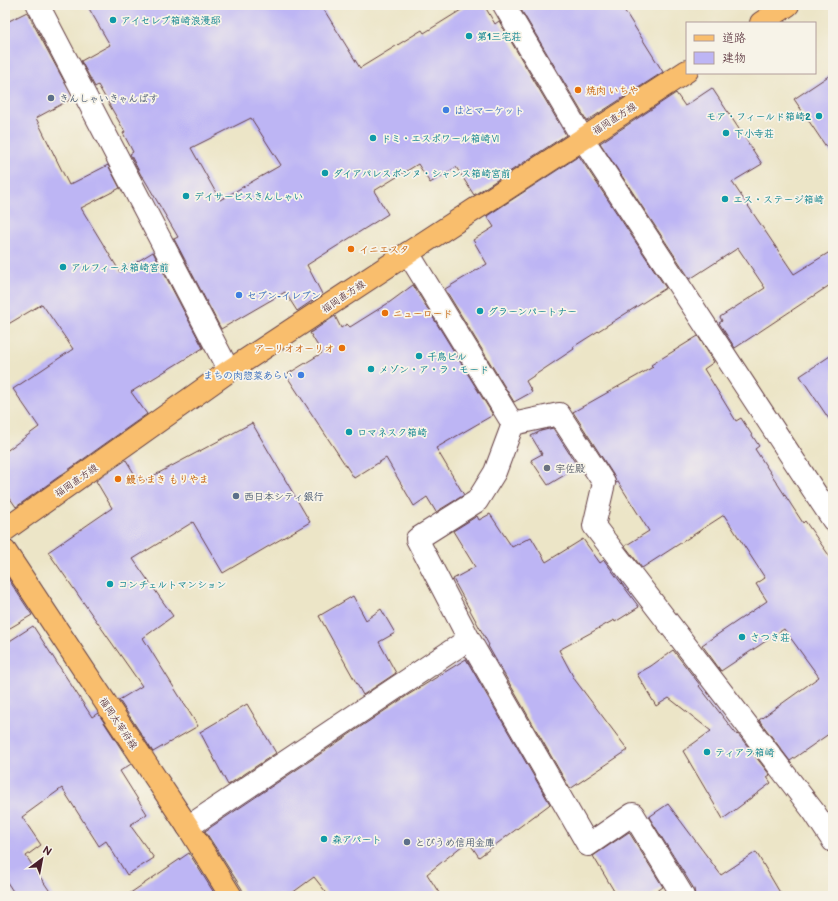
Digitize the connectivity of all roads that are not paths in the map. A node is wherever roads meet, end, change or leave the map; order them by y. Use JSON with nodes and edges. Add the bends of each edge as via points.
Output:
{"nodes":[{"id":1,"x":38,"y":5,"type":"edge"},
{"id":2,"x":504,"y":5,"type":"edge"},
{"id":3,"x":788,"y":5,"type":"edge"},
{"id":4,"x":762,"y":22,"type":"edge"},
{"id":5,"x":686,"y":72,"type":"edge"},
{"id":6,"x":582,"y":139,"type":"junction"},
{"id":7,"x":408,"y":253,"type":"junction"},
{"id":8,"x":229,"y":371,"type":"junction"},
{"id":9,"x":513,"y":424,"type":"junction"},
{"id":10,"x":833,"y":520,"type":"edge"},
{"id":11,"x":5,"y":530,"type":"edge"},
{"id":12,"x":5,"y":551,"type":"edge"},
{"id":13,"x":469,"y":639,"type":"junction"},
{"id":14,"x":188,"y":827,"type":"junction"},
{"id":15,"x":833,"y":841,"type":"edge"},
{"id":16,"x":231,"y":896,"type":"edge"},
{"id":17,"x":683,"y":896,"type":"edge"}],
"edges":[{"from":1,"to":8,"type":"street"},
{"from":2,"to":6,"type":"street"},
{"from":3,"to":4,"type":"main road"},
{"from":5,"to":6,"type":"main road","name":"福岡直方線"},
{"from":6,"to":7,"type":"main road","name":"福岡直方線"},
{"from":6,"to":10,"type":"street"},
{"from":7,"to":8,"type":"main road","name":"福岡直方線"},
{"from":7,"to":9,"type":"street"},
{"from":8,"to":11,"type":"main road","name":"福岡直方線"},
{"from":9,"to":13,"type":"street","via":[[495,472],[477,501],[417,539]]},
{"from":9,"to":15,"type":"street","via":[[559,414],[604,483],[594,526],[814,812]]},
{"from":12,"to":14,"type":"main road","name":"福岡太宰府線"},
{"from":13,"to":14,"type":"street"},
{"from":13,"to":17,"type":"street","via":[[588,845],[633,814]]},
{"from":14,"to":16,"type":"main road","name":"福岡太宰府線"}]}
